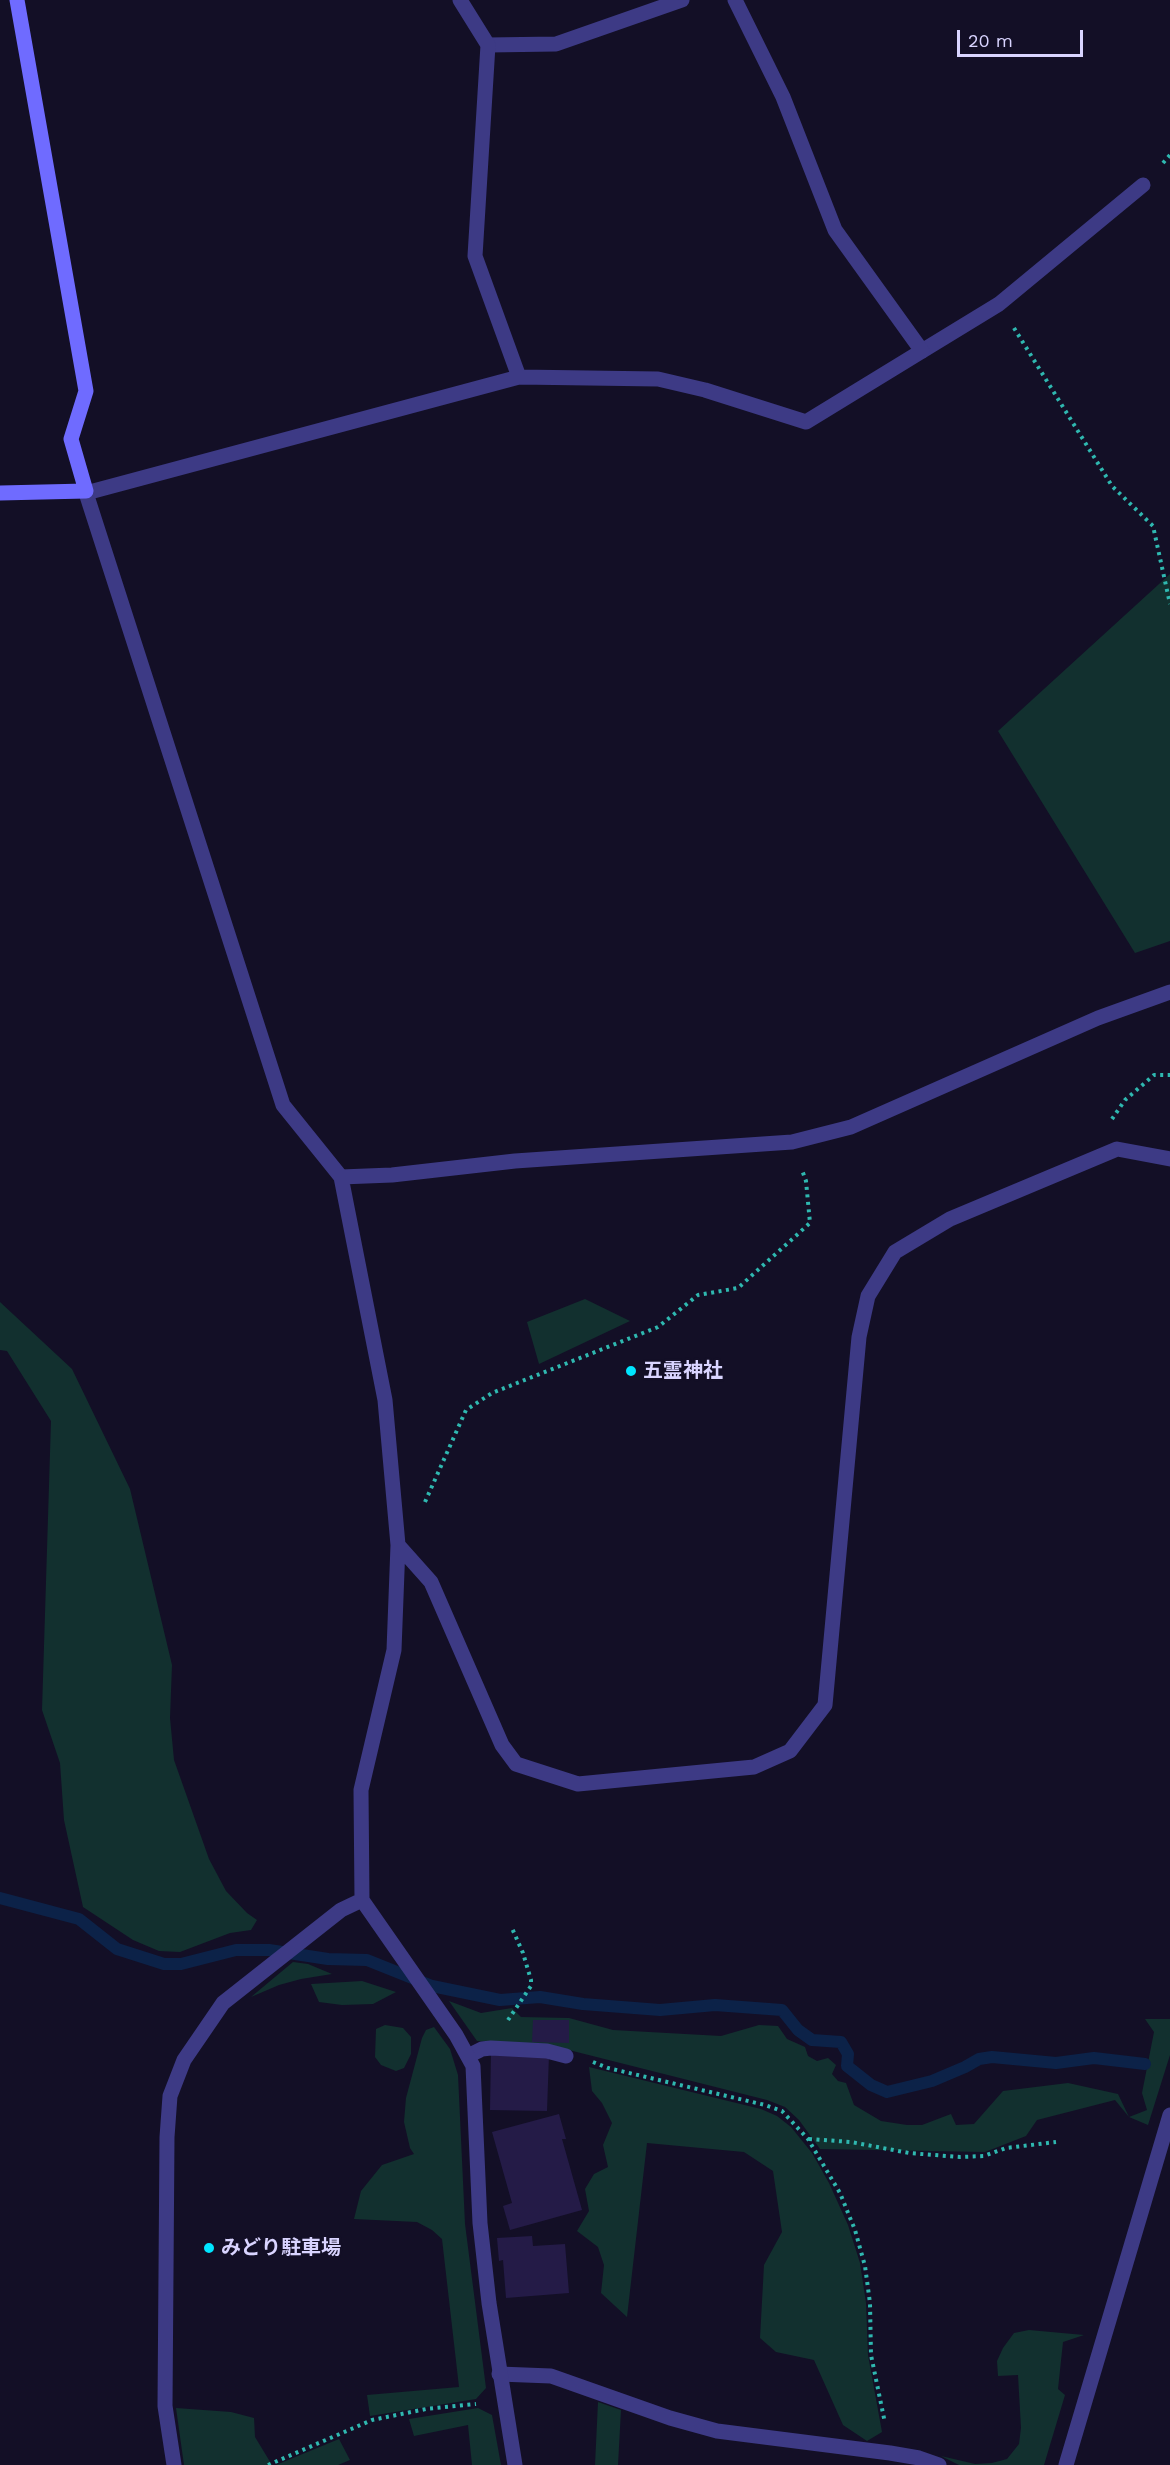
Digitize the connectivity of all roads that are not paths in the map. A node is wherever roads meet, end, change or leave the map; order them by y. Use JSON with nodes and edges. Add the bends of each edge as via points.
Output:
{"nodes":[{"id":1,"x":17,"y":0,"type":"edge"},
{"id":2,"x":460,"y":0,"type":"edge"},
{"id":3,"x":682,"y":0,"type":"edge"},
{"id":4,"x":735,"y":0,"type":"edge"},
{"id":5,"x":488,"y":45,"type":"junction"},
{"id":6,"x":1143,"y":185,"type":"dead end"},
{"id":7,"x":921,"y":351,"type":"junction"},
{"id":8,"x":519,"y":377,"type":"junction"},
{"id":9,"x":0,"y":493,"type":"edge"},
{"id":10,"x":1170,"y":992,"type":"edge"},
{"id":11,"x":1170,"y":1159,"type":"edge"},
{"id":12,"x":341,"y":1176,"type":"junction"},
{"id":13,"x":398,"y":1545,"type":"junction"},
{"id":14,"x":362,"y":1900,"type":"junction"},
{"id":15,"x":468,"y":2056,"type":"junction"},
{"id":16,"x":566,"y":2056,"type":"road end"},
{"id":17,"x":1170,"y":2115,"type":"edge"},
{"id":18,"x":500,"y":2374,"type":"junction"},
{"id":19,"x":174,"y":2465,"type":"edge"},
{"id":20,"x":515,"y":2465,"type":"edge"},
{"id":21,"x":939,"y":2465,"type":"edge"},
{"id":22,"x":1066,"y":2465,"type":"edge"}],
"edges":[{"from":1,"to":9,"type":"street","via":[[86,391],[71,439],[86,491]]},
{"from":2,"to":5,"type":"street"},
{"from":3,"to":5,"type":"street","via":[[556,44]]},
{"from":4,"to":7,"type":"street","via":[[783,97],[835,230]]},
{"from":5,"to":8,"type":"street","via":[[475,256]]},
{"from":6,"to":7,"type":"street","via":[[999,304]]},
{"from":7,"to":8,"type":"street","via":[[806,422],[658,379]]},
{"from":8,"to":12,"type":"street","via":[[86,493],[283,1106]]},
{"from":10,"to":12,"type":"street","via":[[1098,1018],[850,1127],[792,1142],[515,1161],[392,1176]]},
{"from":11,"to":13,"type":"street","via":[[1117,1149],[950,1220],[896,1251],[868,1296],[859,1337],[825,1705],[790,1750],[754,1767],[578,1784],[516,1764],[502,1744],[431,1582]]},
{"from":12,"to":13,"type":"street","via":[[385,1400]]},
{"from":13,"to":14,"type":"street","via":[[394,1650],[361,1790]]},
{"from":14,"to":15,"type":"street"},
{"from":14,"to":19,"type":"street","via":[[341,1910],[223,2003],[184,2060],[170,2096],[165,2406]]},
{"from":15,"to":16,"type":"street","via":[[491,2048]]},
{"from":15,"to":18,"type":"street","via":[[473,2067],[480,2223]]},
{"from":17,"to":22,"type":"street"},
{"from":18,"to":20,"type":"street"},
{"from":18,"to":21,"type":"street","via":[[551,2376],[717,2431],[890,2453]]}]}
